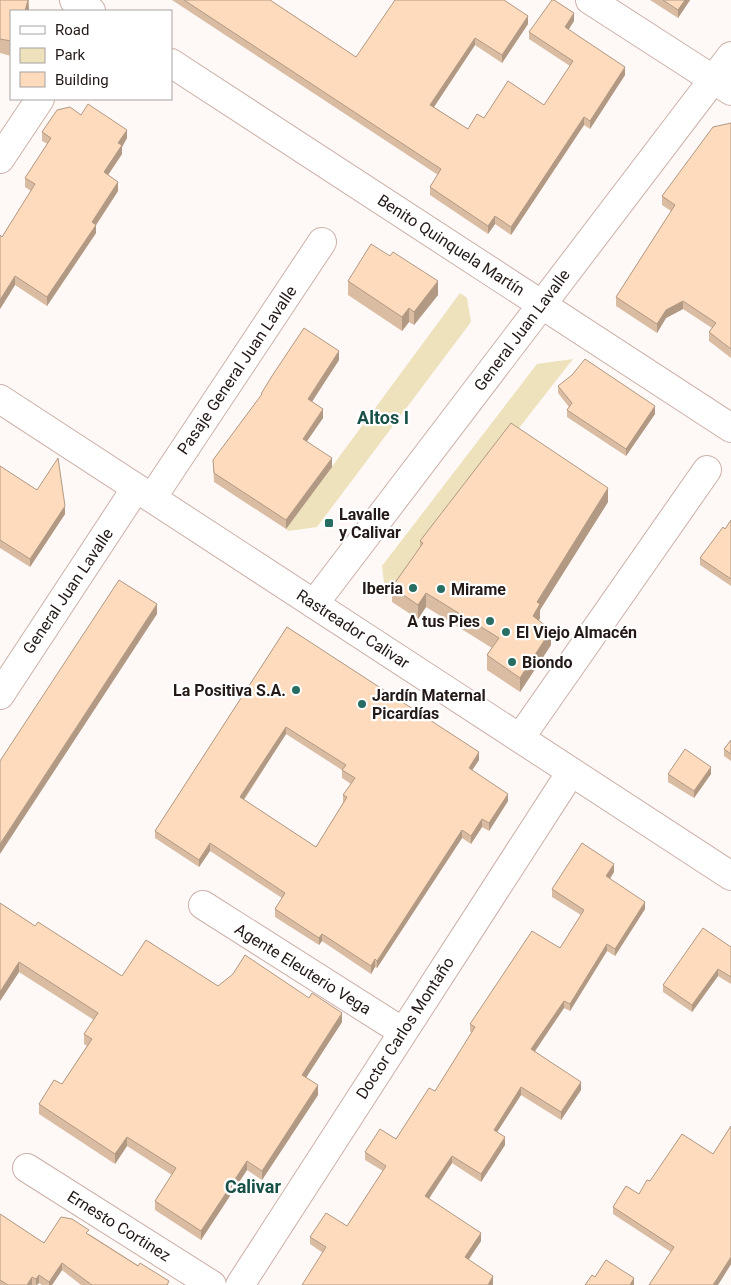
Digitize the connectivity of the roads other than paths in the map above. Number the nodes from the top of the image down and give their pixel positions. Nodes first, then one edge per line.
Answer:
1 (74, 0) edge
2 (590, 0) edge
3 (89, 10) edge
4 (731, 56) edge
5 (172, 64) edge
6 (722, 85) edge
7 (39, 100) edge
8 (0, 159) edge
9 (322, 242) dead end
10 (542, 304) junction
11 (0, 399) edge
12 (731, 428) edge
13 (707, 470) dead end
14 (144, 493) junction
15 (314, 604) junction
16 (0, 694) edge
17 (520, 738) junction
18 (571, 772) junction
19 (731, 876) edge
20 (202, 905) dead end
21 (403, 1032) junction
22 (27, 1168) dead end
23 (212, 1285) edge
24 (240, 1285) edge

1 - 3 street
2 - 6 street
4 - 6 street, General Juan Lavalle
5 - 10 street, Benito Quinquela Martín
6 - 10 street, General Juan Lavalle
7 - 8 street
9 - 14 street, Pasaje General Juan Lavalle
10 - 12 street, Benito Quinquela Martín
10 - 15 street, General Juan Lavalle
11 - 14 street, Rastreador Calivar
13 - 17 street
14 - 15 street, Rastreador Calivar
14 - 16 street, General Juan Lavalle
15 - 17 street, Rastreador Calivar
17 - 18 street, Rastreador Calivar
18 - 19 street, Rastreador Calivar
18 - 21 street, Doctor Carlos Montaño
20 - 21 street, Agente Eleuterio Vega
21 - 24 street, Doctor Carlos Montaño
22 - 23 street, Ernesto Cortinez

